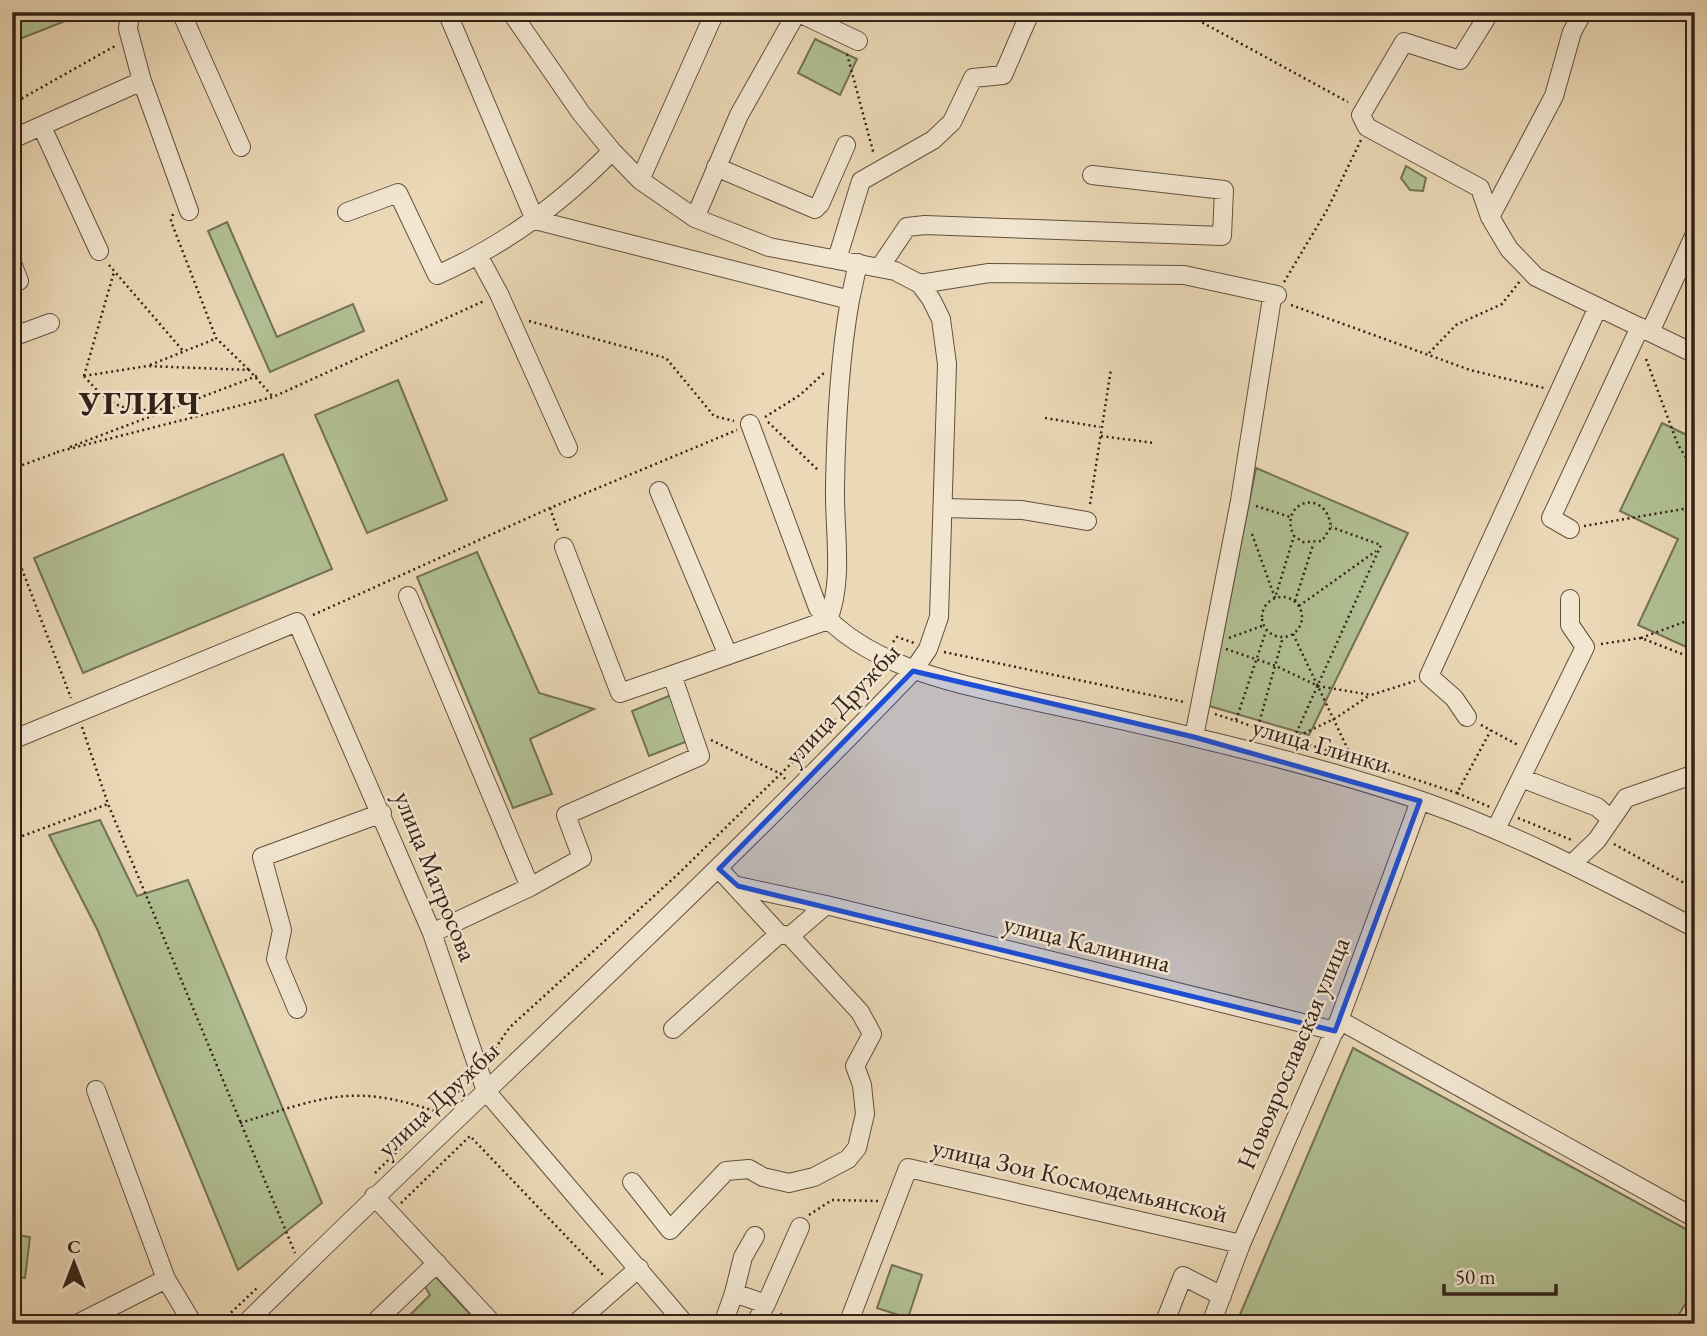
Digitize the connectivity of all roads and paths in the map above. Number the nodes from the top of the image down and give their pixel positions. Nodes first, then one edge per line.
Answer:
1 (130, 12) edge
2 (181, 12) edge
3 (447, 12) edge
4 (511, 12) edge
5 (715, 12) edge
6 (1024, 12) edge
7 (1183, 12) edge
8 (1490, 12) edge
9 (1583, 12) edge
10 (130, 37) junction
11 (858, 41) dead end
12 (142, 81) junction
13 (12, 104) edge
14 (1365, 119) junction
15 (42, 127) junction
16 (12, 139) edge
17 (846, 145) dead end
18 (241, 147) dead end
19 (612, 151) junction
20 (716, 167) junction
21 (1091, 175) dead end
22 (640, 180) junction
23 (181, 189) junction
24 (189, 211) dead end
25 (346, 212) dead end
26 (1490, 217) junction
27 (695, 218) junction
28 (535, 220) junction
29 (1695, 234) edge
30 (99, 251) joint
31 (479, 257) junction
32 (837, 259) junction
33 (12, 263) edge
34 (858, 263) junction
35 (880, 267) junction
36 (1528, 270) junction
37 (114, 272) junction
38 (12, 283) edge
39 (920, 284) junction
40 (499, 294) junction
41 (1274, 296) junction
42 (850, 300) junction
43 (1598, 307) junction
44 (509, 316) junction
45 (50, 323) dead end
46 (1645, 329) junction
47 (12, 337) edge
48 (216, 338) junction
49 (184, 352) junction
50 (1429, 353) junction
51 (1695, 354) edge
52 (840, 359) junction
53 (1646, 359) dead end
54 (147, 366) junction
55 (1111, 369) dead end
56 (249, 370) junction
57 (84, 376) junction
58 (257, 376) junction
59 (1559, 391) junction
60 (273, 397) junction
61 (168, 409) junction
62 (1045, 418) dead end
63 (757, 421) junction
64 (1102, 428) junction
65 (1101, 436) junction
66 (1154, 443) dead end
67 (568, 448) dead end
68 (57, 453) junction
69 (12, 469) edge
70 (1695, 471) edge
71 (835, 487) junction
72 (659, 491) dead end
73 (1240, 501) junction
74 (1695, 507) edge
75 (550, 508) junction
76 (944, 508) junction
77 (1290, 517) junction
78 (1087, 521) joint
79 (1331, 527) junction
80 (1570, 529) joint
81 (1294, 536) junction
82 (12, 543) edge
83 (1314, 543) junction
84 (564, 547) joint
85 (1378, 549) junction
86 (408, 596) dead end
87 (1275, 597) junction
88 (1570, 599) dead end
89 (1295, 601) junction
90 (1299, 606) junction
91 (1695, 618) edge
92 (828, 620) junction
93 (297, 622) junction
94 (1263, 625) junction
95 (1266, 631) junction
96 (1293, 634) junction
97 (1283, 637) junction
98 (1642, 638) junction
99 (1213, 645) junction
100 (1585, 647) junction
101 (728, 655) junction
102 (886, 656) junction
103 (1695, 659) edge
104 (1256, 660) junction
105 (1276, 666) junction
106 (912, 671) junction
107 (672, 675) junction
108 (1429, 676) junction
109 (1318, 686) junction
110 (1371, 695) junction
111 (77, 712) junction
112 (1336, 718) junction
113 (1467, 718) joint
114 (1235, 721) dead end
115 (1258, 727) dead end
116 (692, 730) junction
117 (1194, 737) junction
118 (12, 740) edge
119 (1533, 754) junction
120 (1352, 756) dead end
121 (781, 774) junction
122 (1695, 774) edge
123 (1521, 778) junction
124 (796, 793) junction
125 (1420, 800) junction
126 (108, 804) junction
127 (382, 813) junction
128 (1611, 819) junction
129 (1496, 829) junction
130 (12, 840) edge
131 (1572, 864) junction
132 (719, 869) junction
133 (738, 886) junction
134 (530, 887) junction
135 (826, 905) junction
136 (1695, 928) edge
137 (432, 933) junction
138 (785, 935) junction
139 (297, 1009) dead end
140 (1337, 1026) junction
141 (673, 1029) dead end
142 (480, 1070) junction
143 (96, 1090) dead end
144 (486, 1091) junction
145 (437, 1112) junction
146 (240, 1123) junction
147 (370, 1177) dead end
148 (632, 1182) dead end
149 (374, 1196) junction
150 (895, 1201) junction
151 (391, 1212) junction
152 (1695, 1218) edge
153 (800, 1227) joint
154 (755, 1236) dead end
155 (304, 1242) dead end
156 (1241, 1244) junction
157 (294, 1252) junction
158 (437, 1263) junction
159 (639, 1268) junction
160 (301, 1269) junction
161 (166, 1279) junction
162 (615, 1287) junction
163 (257, 1288) dead end
164 (734, 1293) junction
165 (1222, 1296) junction
166 (1695, 1310) edge
167 (761, 1312) edge
168 (77, 1324) edge
169 (194, 1324) edge
170 (219, 1324) edge
171 (245, 1324) edge
172 (373, 1324) edge
173 (493, 1324) edge
174 (575, 1324) edge
175 (685, 1324) edge
176 (723, 1324) edge
177 (810, 1324) edge
178 (848, 1324) edge
179 (1164, 1324) edge
180 (1211, 1324) edge
181 (1685, 1324) edge

1 - 10 street
2 - 18 street
3 - 28 street
4 - 19 street
5 - 22 street
6 - 32 street
7 - 14 path
8 - 14 street
9 - 26 street
10 - 12 street
10 - 13 path
11 - 20 street
12 - 15 street
12 - 23 street
14 - 26 street
14 - 41 path
15 - 16 street
15 - 30 street
17 - 20 street
19 - 22 street
19 - 28 street
20 - 27 street
21 - 35 street
22 - 27 street
23 - 24 street
23 - 48 path
25 - 31 street
26 - 36 street
27 - 32 street
28 - 31 street
28 - 42 street
29 - 46 street
30 - 37 path
31 - 40 street
32 - 34 street
33 - 38 street
34 - 35 street
34 - 42 street
35 - 39 street
36 - 43 street
36 - 50 path
37 - 49 path
37 - 57 path
39 - 41 street
39 - 76 street, улица Дружбы
40 - 44 street
40 - 60 path
41 - 50 path
41 - 73 street
42 - 52 street
43 - 46 street
43 - 59 street
44 - 63 path
44 - 67 street
45 - 47 street
46 - 51 street
46 - 80 street
48 - 49 path
48 - 56 path
49 - 54 path
50 - 59 path
52 - 63 path
52 - 71 street
53 - 70 path
54 - 56 path
54 - 57 path
55 - 64 path
56 - 58 path
57 - 61 path
58 - 60 path
58 - 61 path
59 - 108 street
60 - 68 path
61 - 68 path
62 - 64 path
63 - 71 path
63 - 75 path
63 - 92 street
64 - 65 path
65 - 66 path
65 - 78 path
68 - 69 path
71 - 92 street
72 - 101 street
73 - 77 path
73 - 87 path
73 - 99 street
74 - 80 path
75 - 84 path
75 - 93 path
76 - 78 street
76 - 106 street, улица Дружбы
77 - 79 path
77 - 81 path
79 - 83 path
79 - 85 path
81 - 83 path
81 - 87 path
82 - 111 path
83 - 89 path
84 - 107 street
85 - 90 path
85 - 109 path
86 - 134 street
87 - 89 path
87 - 94 path
88 - 100 street
89 - 90 path
90 - 96 path
91 - 98 path
92 - 101 street
92 - 102 street, улица Глинки
93 - 111 street
93 - 127 street, улица Матросова
94 - 95 path
94 - 99 path
95 - 97 path
95 - 104 path
96 - 97 path
96 - 109 path
97 - 105 path
98 - 100 path
98 - 103 path
99 - 104 path
99 - 117 street
100 - 119 street
101 - 107 street
102 - 106 street, улица Глинки
102 - 121 path
104 - 105 path
104 - 114 path
105 - 109 path
105 - 115 path
106 - 117 street, улица Глинки
106 - 124 street, улица Дружбы
107 - 116 street
108 - 110 path
108 - 113 street
109 - 110 path
109 - 112 path
109 - 112 path
110 - 112 path
111 - 118 street
111 - 126 path
112 - 120 path
113 - 119 path
116 - 121 path
116 - 134 street
117 - 125 street, улица Глинки
119 - 123 street
121 - 124 path
121 - 142 path
122 - 128 street
123 - 128 street
123 - 129 street
124 - 132 street, улица Дружбы
125 - 129 street, улица Глинки
125 - 140 street, Новоярославская улица
126 - 130 path
126 - 146 path
127 - 137 street, улица Матросова
127 - 139 street
128 - 131 street
129 - 131 street, улица Глинки
131 - 136 street, улица Глинки
132 - 133 street
132 - 144 street, улица Дружбы
133 - 135 street, улица Калинина
133 - 138 street
134 - 137 street
135 - 138 street
135 - 140 street, улица Калинина
137 - 142 street, улица Матросова
138 - 141 street
138 - 148 street
140 - 152 street, улица Калинина
140 - 156 street, Новоярославская улица
142 - 144 street, улица Матросова
142 - 145 path
143 - 161 street
144 - 149 street, улица Дружбы
144 - 159 street, улица Матросова
145 - 146 path
145 - 147 path
146 - 157 path
149 - 151 street
149 - 160 street, улица Дружбы
150 - 153 path
150 - 156 street, улица Зои Космодемьянской
150 - 178 street
151 - 158 street
151 - 162 path
153 - 167 street
154 - 164 street
155 - 157 path
156 - 165 street, Новоярославская улица
157 - 160 path
158 - 172 street
158 - 173 street
159 - 162 street
159 - 175 street, улица Матросова
160 - 171 street, улица Дружбы
161 - 168 street
161 - 169 street
162 - 174 street
163 - 170 path
164 - 167 street
164 - 176 street
165 - 179 street
165 - 180 street, Новоярославская улица
166 - 181 path
167 - 177 path

